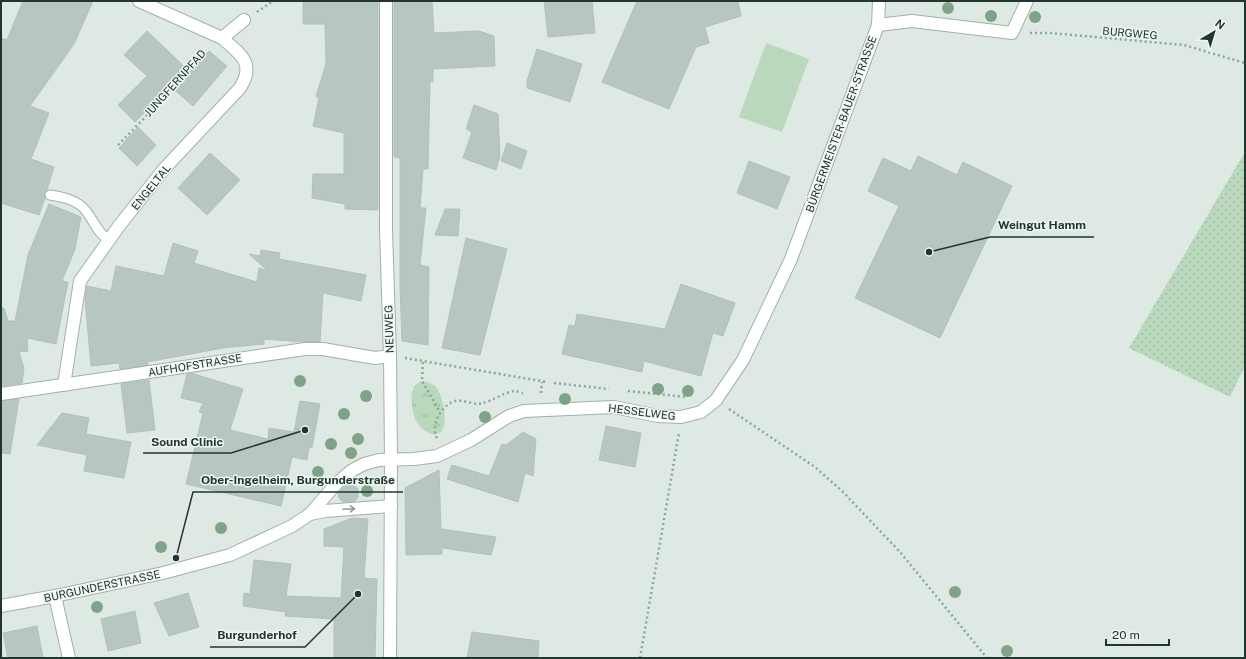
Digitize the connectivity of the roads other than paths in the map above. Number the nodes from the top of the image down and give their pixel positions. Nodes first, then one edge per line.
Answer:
1 (139, 1) edge
2 (386, 1) edge
3 (878, 1) edge
4 (1027, 1) edge
5 (244, 20) dead end
6 (878, 25) junction
7 (222, 38) junction
8 (50, 195) dead end
9 (109, 240) junction
10 (791, 259) joint
11 (390, 356) junction
12 (64, 385) junction
13 (1, 394) edge
14 (391, 460) junction
15 (391, 506) junction
16 (310, 514) junction
17 (56, 596) junction
18 (1, 606) edge
19 (69, 658) edge
20 (390, 658) edge

1 - 7 street
2 - 11 street, NEUWEG
3 - 6 street
4 - 6 street, BÜRGERMEISTER-BAUER-STRASSE
5 - 7 street
6 - 10 street, BÜRGERMEISTER-BAUER-STRASSE
7 - 9 street, ENGELTAL
8 - 9 lane
9 - 12 street, ENGELTAL
10 - 14 street, HESSELWEG
11 - 12 street, AUFHOFSTRASSE
11 - 14 street, NEUWEG
12 - 13 street, AUFHOFSTRASSE
14 - 15 street, NEUWEG
14 - 16 street, BURGUNDERSTRASSE
16 -> 15 street, BURGUNDERSTRASSE
15 - 20 street, NEUWEG
16 - 17 street, BURGUNDERSTRASSE
17 - 18 street, BURGUNDERSTRASSE
17 - 19 street

